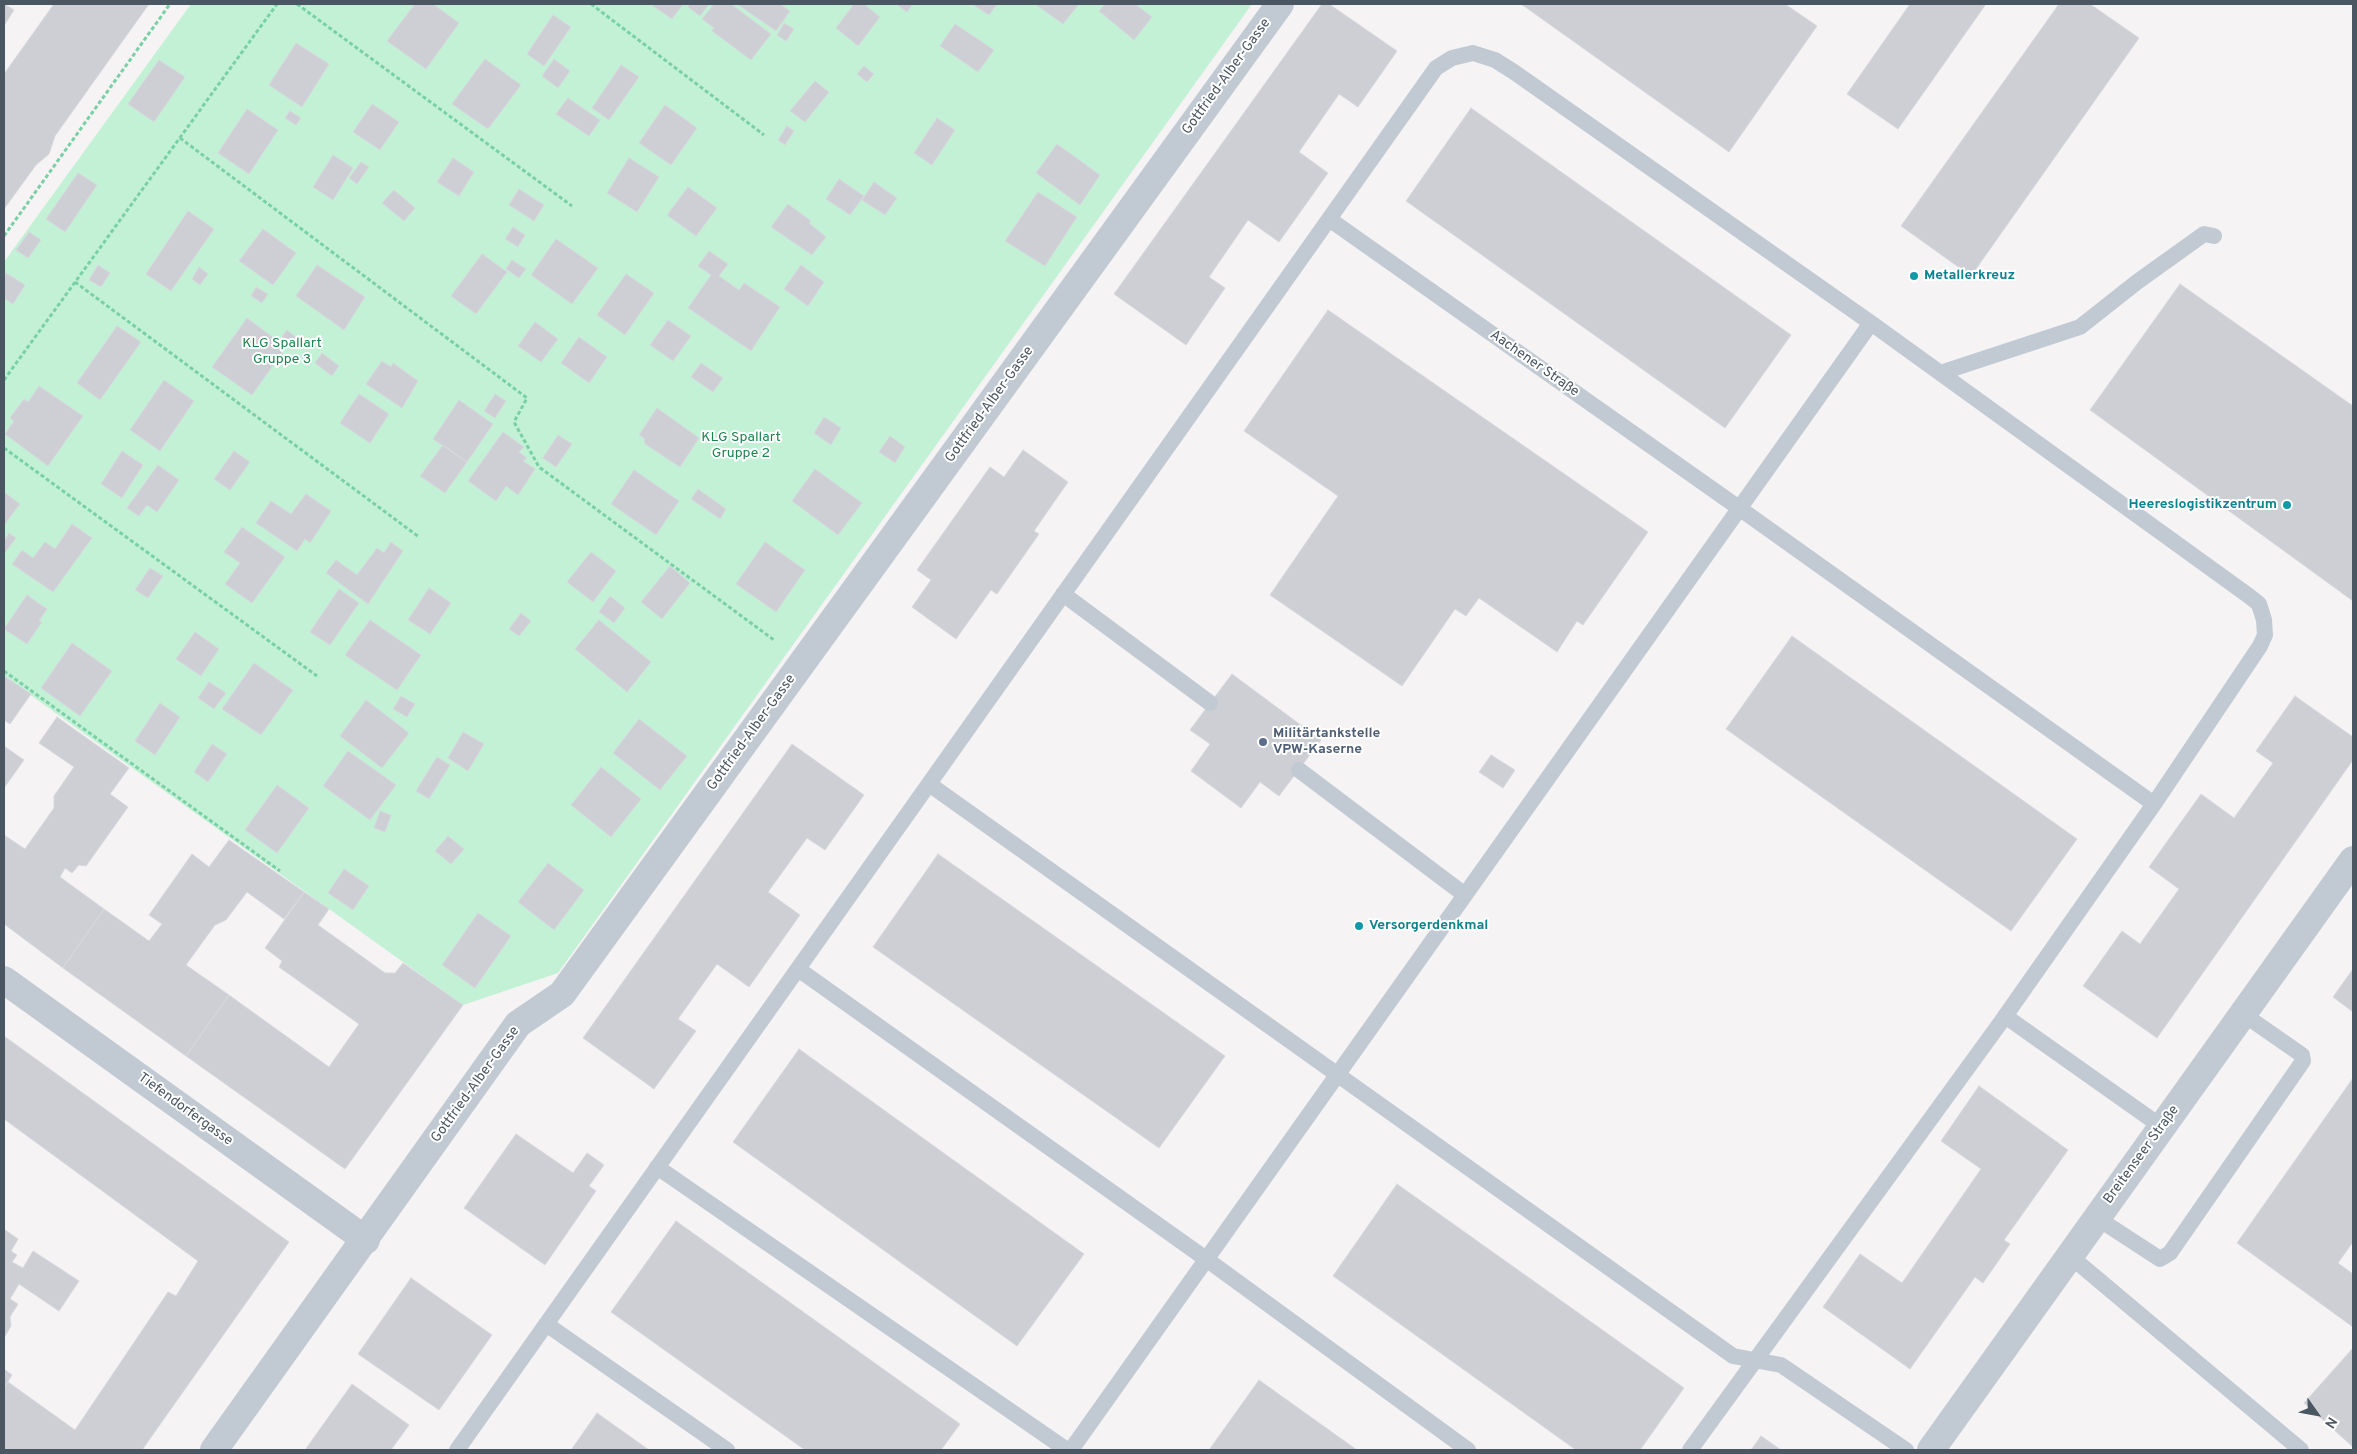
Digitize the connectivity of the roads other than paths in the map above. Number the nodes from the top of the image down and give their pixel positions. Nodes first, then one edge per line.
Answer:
1 (1280, 4) edge
2 (1329, 219) junction
3 (2214, 236) dead end
4 (1871, 323) junction
5 (1940, 373) junction
6 (1739, 508) junction
7 (1063, 594) junction
8 (1210, 703) dead end
9 (1299, 770) dead end
10 (929, 784) junction
11 (2154, 804) junction
12 (2353, 860) edge
13 (1465, 895) junction
14 (798, 969) junction
15 (4, 980) edge
16 (2243, 1014) junction
17 (2005, 1016) junction
18 (1337, 1076) junction
19 (2162, 1127) junction
20 (657, 1167) junction
21 (2097, 1218) junction
22 (366, 1240) junction
23 (2070, 1256) junction
24 (1206, 1259) junction
25 (546, 1324) junction
26 (1755, 1360) junction
27 (214, 1450) edge
28 (457, 1450) edge
29 (727, 1450) edge
30 (1069, 1450) edge
31 (1468, 1450) edge
32 (1690, 1450) edge
33 (1906, 1450) edge
34 (1931, 1450) edge
35 (2301, 1450) edge

1 - 22 street, Gottfried-Alber-Gasse
2 - 4 lane
2 - 6 lane, Aachener Straße
2 - 7 lane
3 - 5 lane
4 - 5 lane
4 - 6 lane
5 - 11 lane
6 - 11 lane, Aachener Straße
6 - 13 lane
7 - 8 lane
7 - 10 lane
9 - 13 lane
10 - 14 lane
10 - 18 lane
11 - 17 lane
12 - 16 street, Breitenseer Straße
13 - 18 lane
14 - 20 lane
14 - 24 lane
15 - 22 street, Tiefendorfergasse
16 - 19 street, Breitenseer Straße
16 - 21 lane
17 - 19 lane
17 - 26 lane
18 - 24 lane
18 - 26 lane
19 - 21 street, Breitenseer Straße
20 - 25 lane
20 - 30 lane
21 - 23 street, Breitenseer Straße
22 - 27 street, Gottfried-Alber-Gasse
23 - 34 street, Breitenseer Straße
23 - 35 lane
24 - 30 lane
24 - 31 lane
25 - 28 lane
25 - 29 lane
26 - 32 lane
26 - 33 lane

